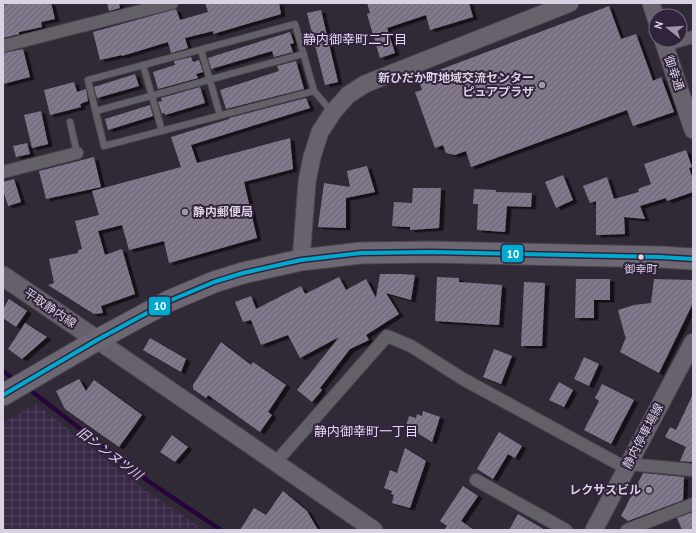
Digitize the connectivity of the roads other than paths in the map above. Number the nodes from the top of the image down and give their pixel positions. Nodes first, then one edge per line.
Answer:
1 (172, 3) edge
2 (570, 3) edge
3 (3, 46) edge
4 (666, 48) edge
5 (200, 50) junction
6 (304, 54) junction
7 (143, 65) junction
8 (209, 80) junction
9 (314, 91) junction
10 (152, 96) junction
11 (96, 111) junction
12 (332, 112) junction
13 (220, 115) junction
14 (70, 122) dead end
15 (693, 130) edge
16 (162, 131) junction
17 (77, 153) joint
18 (3, 172) edge
19 (693, 259) edge
20 (301, 260) junction
21 (3, 276) edge
22 (97, 340) junction
23 (693, 342) edge
24 (9, 392) edge
25 (276, 462) junction
26 (627, 466) junction
27 (693, 470) edge
28 (476, 480) dead end
29 (693, 504) edge
30 (374, 530) edge
31 (566, 530) edge
32 (594, 530) edge
33 (627, 530) edge

1 - 3 street
2 - 12 street
4 - 15 street, 御幸通
5 - 6 lane
5 - 7 lane
5 - 8 lane
6 - 8 lane
6 - 9 lane
7 - 10 lane
7 - 11 lane
8 - 10 lane
8 - 13 lane
9 - 12 lane
9 - 13 lane
10 - 11 lane
10 - 16 lane
11 - 16 lane
12 - 20 street
13 - 16 lane
14 - 17 lane
17 - 18 street
19 - 20 highway
20 - 22 highway
21 - 22 main road, 平取静内線
22 - 24 highway
22 - 25 street
23 - 26 street, 静内停車場線
25 - 26 street
25 - 30 street
26 - 27 street
26 - 32 street, 静内停車場線
28 - 31 street
29 - 33 street

